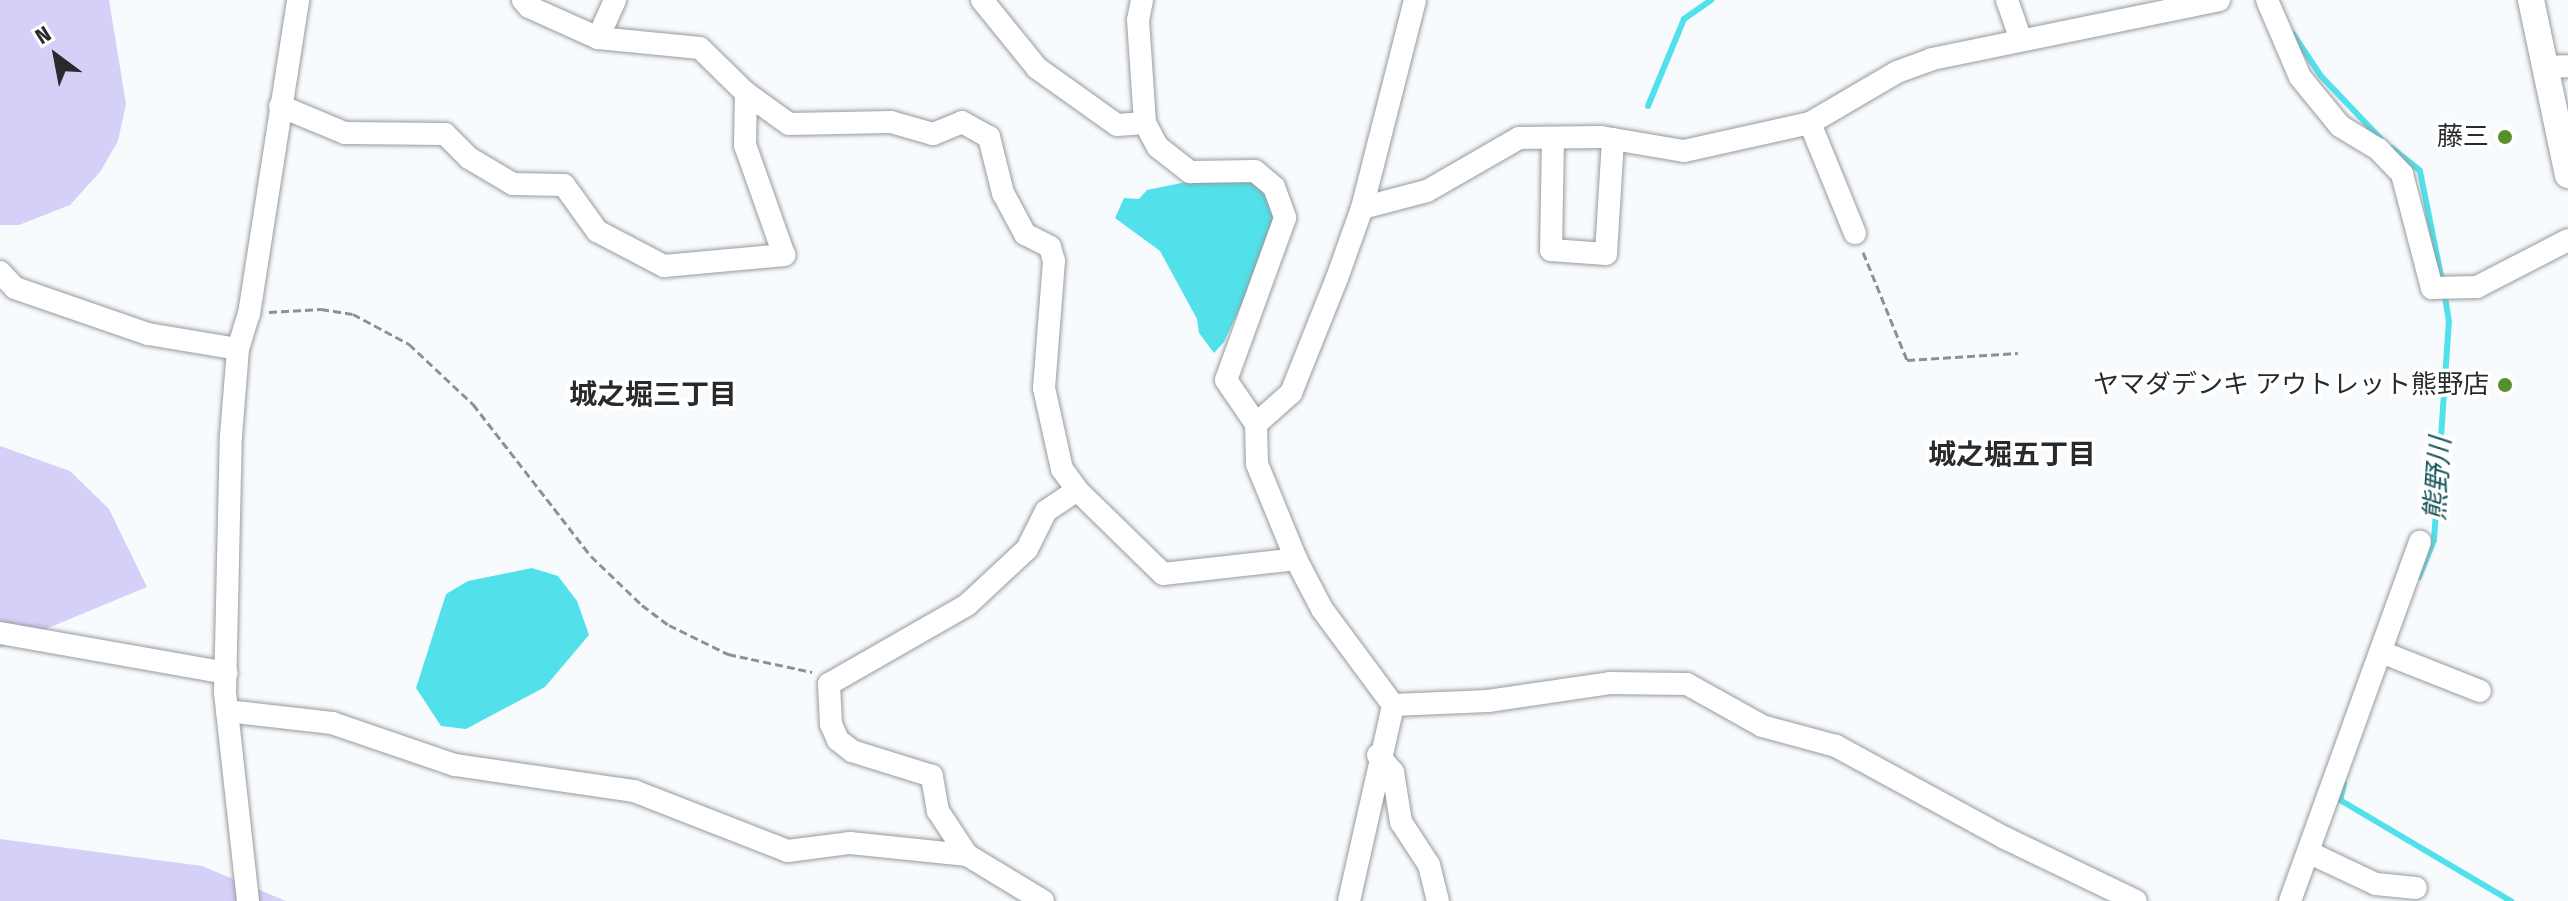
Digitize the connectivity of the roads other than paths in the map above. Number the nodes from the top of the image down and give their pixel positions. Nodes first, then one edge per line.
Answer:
1 (298, 0) edge
2 (523, 0) edge
3 (615, 0) edge
4 (982, 0) edge
5 (1142, 0) edge
6 (1415, 0) edge
7 (2007, 0) edge
8 (2219, 0) edge
9 (2267, 0) edge
10 (2531, 0) edge
11 (598, 38) junction
12 (2021, 40) junction
13 (2556, 66) edge
14 (746, 93) junction
15 (280, 106) junction
16 (1145, 123) junction
17 (1810, 123) junction
18 (1553, 138) junction
19 (1613, 139) junction
20 (2568, 175) edge
21 (1362, 208) junction
22 (1855, 233) road end
23 (2568, 240) edge
24 (0, 272) edge
25 (238, 349) junction
26 (1256, 424) junction
27 (1077, 490) junction
28 (2420, 542) dead end
29 (1296, 559) junction
30 (0, 633) edge
31 (2384, 653) junction
32 (226, 673) junction
33 (2480, 691) dead end
34 (1393, 705) junction
35 (227, 711) junction
36 (1378, 755) junction
37 (2310, 853) junction
38 (967, 855) junction
39 (2416, 888) dead end
40 (248, 901) edge
41 (1043, 901) edge
42 (1349, 901) edge
43 (1438, 901) edge
44 (2136, 901) edge
45 (2290, 901) edge

1 - 15 street
2 - 11 street
3 - 11 street
4 - 16 street
5 - 16 street
6 - 21 street
7 - 12 street
8 - 12 street
9 - 23 street
10 - 13 main road
11 - 14 street
12 - 17 street
13 - 20 main road
14 - 15 street
14 - 27 street
15 - 25 street
16 - 26 street
17 - 19 street
17 - 22 street
18 - 19 street
18 - 19 street
18 - 21 street
21 - 26 street
24 - 25 street
25 - 32 street
26 - 29 street
27 - 29 street
27 - 38 street
28 - 31 street
29 - 34 street
30 - 32 street
31 - 33 street
31 - 37 street
32 - 35 street
34 - 36 street
34 - 44 street
35 - 38 street
35 - 40 street
36 - 42 street
36 - 43 street
37 - 39 street
37 - 45 street
38 - 41 street

